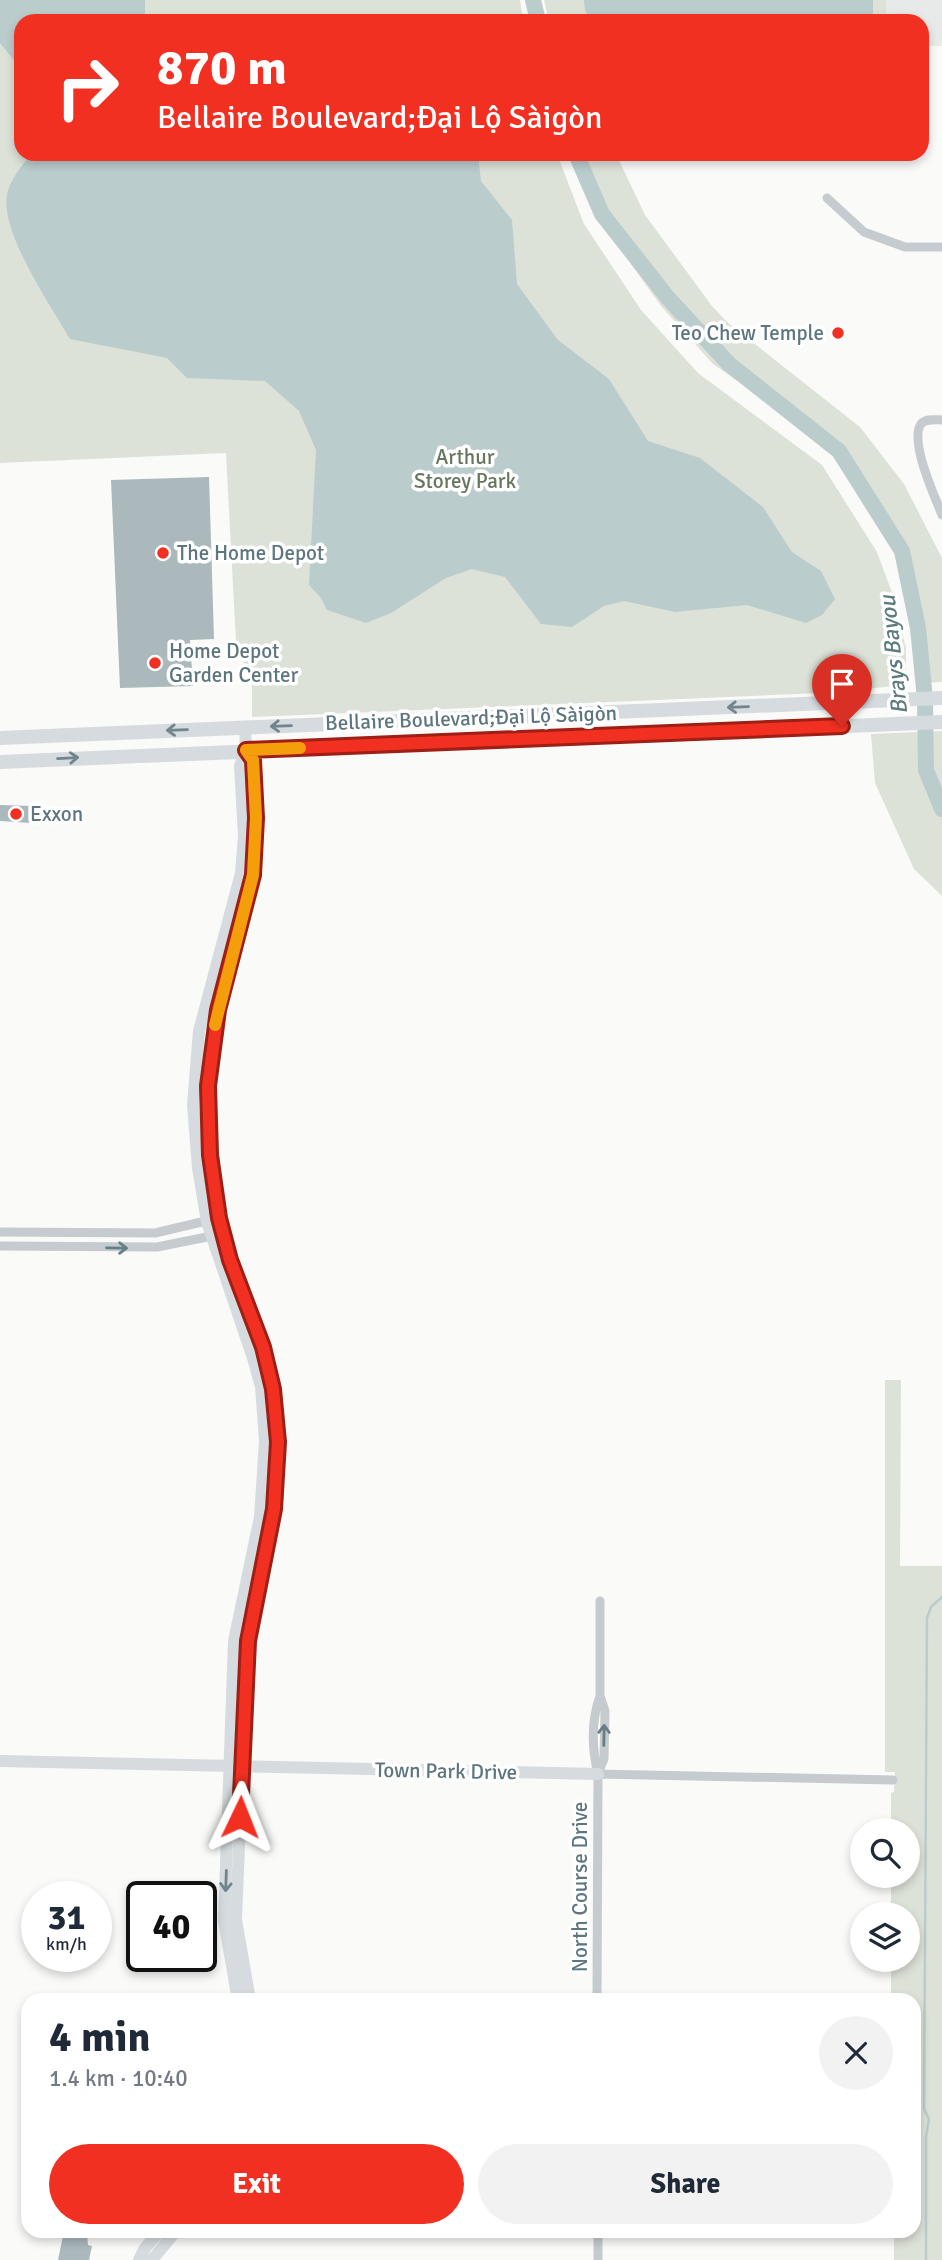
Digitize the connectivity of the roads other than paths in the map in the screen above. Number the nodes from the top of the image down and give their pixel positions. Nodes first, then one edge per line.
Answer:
1 (827, 198) dead end
2 (942, 247) edge
3 (942, 420) edge
4 (942, 515) edge
5 (942, 698) edge
6 (609, 712) junction
7 (942, 722) edge
8 (245, 727) junction
9 (609, 736) junction
10 (0, 738) edge
11 (246, 750) junction
12 (0, 762) edge
13 (242, 898) junction
14 (199, 1031) junction
15 (213, 1034) junction
16 (213, 1220) junction
17 (0, 1232) edge
18 (80, 1233) junction
19 (216, 1235) junction
20 (0, 1246) edge
21 (80, 1247) junction
22 (600, 1601) dead end
23 (0, 1760) edge
24 (236, 1766) junction
25 (598, 1774) junction
26 (893, 1780) dead end
27 (237, 1993) edge
28 (249, 1993) edge
29 (597, 1993) edge
30 (154, 2238) edge
31 (170, 2238) edge
32 (598, 2238) edge
33 (139, 2260) edge
34 (152, 2260) edge
35 (598, 2260) edge

1 - 2 street
3 - 4 street
5 -> 6 main road, Bellaire Boulevard;Đại Lộ Sàigòn
6 -> 8 main road, Bellaire Boulevard;Đại Lộ Sàigòn
6 - 9 main road
7 - 9 main road, Bellaire Boulevard;Đại Lộ Sàigòn
8 -> 10 main road, Bellaire Boulevard;Đại Lộ Sàigòn
8 - 11 street
9 - 11 main road, Bellaire Boulevard;Đại Lộ Sàigòn
12 -> 11 main road, Bellaire Boulevard;Đại Lộ Sàigòn
11 - 13 street
13 - 14 street
13 - 15 street
14 - 15 street
14 - 16 street
15 - 16 street
16 - 18 street
16 - 19 street
17 - 18 street
18 - 21 street
21 -> 19 street
19 - 24 street
20 - 21 street
22 - 25 street, North Course Drive
23 - 24 street, Town Park Drive
24 - 25 street, Town Park Drive
24 -> 27 street
24 - 28 street
25 - 26 street, Town Park Drive
25 - 29 street, North Course Drive
30 - 33 street
31 - 34 street
32 - 35 street

